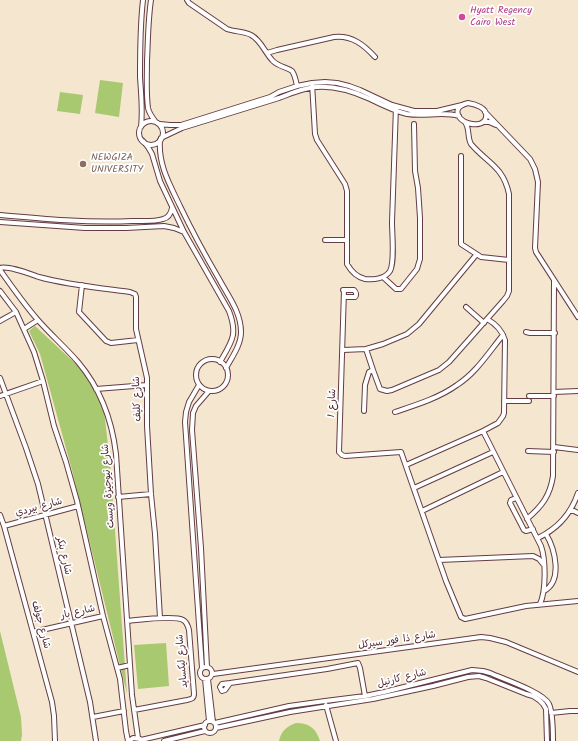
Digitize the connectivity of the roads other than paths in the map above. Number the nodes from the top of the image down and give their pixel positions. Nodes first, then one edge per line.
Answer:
1 (143, 0) edge
2 (151, 0) edge
3 (187, 0) edge
4 (267, 53) junction
5 (375, 57) dead end
6 (312, 85) junction
7 (297, 86) junction
8 (281, 91) junction
9 (283, 97) junction
10 (462, 105) junction
11 (396, 109) junction
12 (485, 112) junction
13 (223, 113) junction
14 (459, 116) junction
15 (155, 122) junction
16 (465, 122) junction
17 (483, 122) junction
18 (160, 124) junction
19 (414, 124) dead end
20 (477, 124) junction
21 (141, 127) junction
22 (181, 127) junction
23 (500, 127) junction
24 (469, 133) junction
25 (161, 139) junction
26 (143, 141) junction
27 (461, 156) dead end
28 (172, 208) junction
29 (0, 215) edge
30 (163, 219) junction
31 (0, 222) edge
32 (164, 226) junction
33 (184, 232) junction
34 (325, 240) dead end
35 (347, 240) junction
36 (476, 255) junction
37 (509, 260) junction
38 (210, 264) junction
39 (204, 268) junction
40 (0, 271) edge
41 (383, 277) junction
42 (554, 280) junction
43 (82, 285) junction
44 (0, 291) edge
45 (564, 294) junction
46 (344, 297) junction
47 (554, 298) junction
48 (466, 307) dead end
49 (16, 312) junction
50 (578, 317) edge
51 (487, 319) junction
52 (38, 320) junction
53 (0, 321) edge
54 (484, 323) junction
55 (24, 329) junction
56 (526, 332) dead end
57 (554, 333) junction
58 (504, 335) junction
59 (138, 340) junction
60 (366, 349) junction
61 (343, 350) junction
62 (220, 362) junction
63 (226, 368) junction
64 (373, 370) junction
65 (0, 378) edge
66 (43, 381) junction
67 (147, 385) junction
68 (199, 385) junction
69 (96, 389) junction
70 (209, 391) junction
71 (578, 391) edge
72 (6, 394) junction
73 (554, 394) junction
74 (0, 396) edge
75 (529, 396) dead end
76 (504, 401) junction
77 (528, 401) dead end
78 (364, 411) dead end
79 (395, 412) dead end
80 (483, 431) junction
81 (554, 450) junction
82 (578, 450) edge
83 (528, 451) dead end
84 (493, 452) junction
85 (406, 465) junction
86 (503, 472) junction
87 (414, 488) junction
88 (578, 493) edge
89 (151, 494) junction
90 (118, 496) junction
91 (516, 498) junction
92 (78, 506) junction
93 (422, 511) junction
94 (570, 511) junction
95 (578, 513) edge
96 (45, 514) junction
97 (0, 515) edge
98 (527, 519) junction
99 (4, 526) junction
100 (533, 529) junction
101 (546, 534) junction
102 (538, 538) junction
103 (541, 546) junction
104 (532, 556) junction
105 (439, 560) junction
106 (544, 566) junction
107 (544, 593) junction
108 (578, 601) edge
109 (548, 603) junction
110 (540, 604) junction
111 (103, 616) junction
112 (160, 618) junction
113 (127, 621) junction
114 (71, 623) junction
115 (33, 632) junction
116 (130, 666) junction
117 (208, 667) junction
118 (117, 668) junction
119 (202, 668) junction
120 (578, 672) edge
121 (213, 674) junction
122 (206, 679) junction
123 (230, 684) dead end
124 (398, 688) junction
125 (399, 694) junction
126 (535, 695) junction
127 (365, 696) junction
128 (325, 701) junction
129 (289, 706) junction
130 (326, 706) junction
131 (134, 710) junction
132 (124, 711) junction
133 (578, 711) edge
134 (290, 712) junction
135 (551, 713) junction
136 (93, 717) junction
137 (212, 722) junction
138 (205, 724) junction
139 (216, 728) junction
140 (205, 731) junction
141 (154, 739) edge
142 (140, 740) edge
143 (547, 740) edge
144 (553, 740) edge
145 (55, 741) edge
146 (96, 741) edge
147 (128, 741) edge
148 (164, 741) edge
149 (336, 741) edge

1 - 21 street
2 - 15 street
3 - 4 street
4 - 5 street
4 - 7 street
6 - 7 street
6 - 9 street
6 - 11 street
6 - 35 street
7 - 8 street
8 - 9 street
8 - 13 street
9 - 13 street
10 - 11 street
10 - 12 street
10 - 14 street
11 - 14 street
11 - 41 street
12 - 17 street
12 - 23 street
13 - 22 street
14 - 16 street
15 - 18 street
15 - 21 street
16 - 20 street
16 - 24 street
17 - 20 street
17 - 23 street
18 - 22 street
18 - 25 street
19 - 41 street
20 - 24 street
21 - 26 street
22 - 25 street
23 - 42 street
24 - 37 street
25 - 26 street
25 - 38 street
26 - 28 street
27 - 36 street
28 - 30 street
28 - 33 street
29 - 30 street
30 - 32 street
31 - 32 street
32 - 33 street
33 - 39 street
34 - 35 street
35 - 41 street
36 - 37 street
36 - 60 street
37 - 51 street
38 - 39 street
38 - 63 street
39 - 62 street
40 - 43 street, شارع كليف
40 - 52 street, شارع نيوجيزة ويست
42 - 45 street
42 - 47 street
43 - 59 street
43 - 59 street, شارع كليف
44 - 49 street
45 - 47 street
45 - 50 street
46 - 46 street, شارع 1
46 - 61 street, شارع 1
47 - 57 street
48 - 54 street
49 - 53 street
49 - 55 street
51 - 54 street
51 - 58 street
52 - 55 street
52 - 69 street, شارع نيوجيزة ويست
54 - 64 street
55 - 66 street
56 - 57 street
57 - 73 street
58 - 76 street
58 - 79 street
59 - 67 street, شارع كليف
60 - 61 street
60 - 64 street
61 - 85 street, شارع 1
62 - 63 street
62 - 68 street
63 - 70 street
64 - 78 street
65 - 72 street, شارع بنكر
66 - 72 street
66 - 92 street
67 - 69 street
67 - 89 street, شارع كليف
68 - 70 street
68 - 119 street
69 - 90 street, شارع نيوجيزة ويست
70 - 117 street
71 - 73 street
72 - 74 street
72 - 96 street, شارع بنكر
73 - 75 street
73 - 81 street
76 - 77 street
76 - 80 street
80 - 84 street
80 - 85 street
81 - 82 street
81 - 83 street
81 - 98 street
84 - 86 street
84 - 87 street
85 - 87 street
86 - 91 street
86 - 93 street
87 - 93 street
88 - 94 street
89 - 90 street
89 - 112 street, شارع كليف
90 - 113 street, شارع نيوجيزة ويست
91 - 98 street
91 - 100 street
92 - 96 street, شارع بيردي
92 - 111 street
93 - 105 street
94 - 95 street
94 - 101 street
96 - 99 street, شارع بيردي
96 - 114 street, شارع بنكر
97 - 99 street, شارع جولف
98 - 100 street
99 - 115 street, شارع جولف
100 - 102 street
101 - 102 street
101 - 107 street
102 - 103 street
103 - 104 street
103 - 106 street
104 - 105 street
104 - 106 street
105 - 110 street
106 - 107 street
107 - 109 street
107 - 110 street
108 - 109 street
109 - 110 street
111 - 114 street, شارع بار
111 - 118 street
112 - 113 street, شارع ليكسايد
112 - 131 street, شارع ليكسايد
113 - 116 street, شارع نيوجيزة ويست
114 - 115 street, شارع بار
114 - 136 street, شارع بنكر
115 - 145 street, شارع جولف
116 - 118 street
116 - 131 street, شارع نيوجيزة ويست
117 - 119 street
117 - 121 street
118 - 132 street
119 - 122 street
120 - 121 street, شارع ذا فور سيركل
121 - 122 street
122 - 137 street
123 - 127 street
124 - 125 street
124 - 126 street, شارع كارنيل
124 - 127 street, شارع كارنيل
125 - 126 street, شارع كارنيل
125 - 130 street, شارع كارنيل
126 - 135 street, شارع كارنيل
126 - 143 street, شارع كارنيل
127 - 128 street, شارع كارنيل
128 - 129 street, شارع كارنيل
128 - 130 street
129 - 134 street
129 - 137 street, شارع كارنيل
130 - 134 street, شارع كارنيل
130 - 149 street
131 - 142 street, شارع نيوجيزة ويست
132 - 136 street
132 - 147 street
133 - 135 street
134 - 139 street, شارع كارنيل
135 - 144 street, شارع كارنيل
136 - 146 street, شارع بنكر
137 - 138 street
137 - 139 street
138 - 140 street
138 - 141 street
139 - 140 street
140 - 148 street
141 - 142 street
142 - 147 street
143 - 144 street

